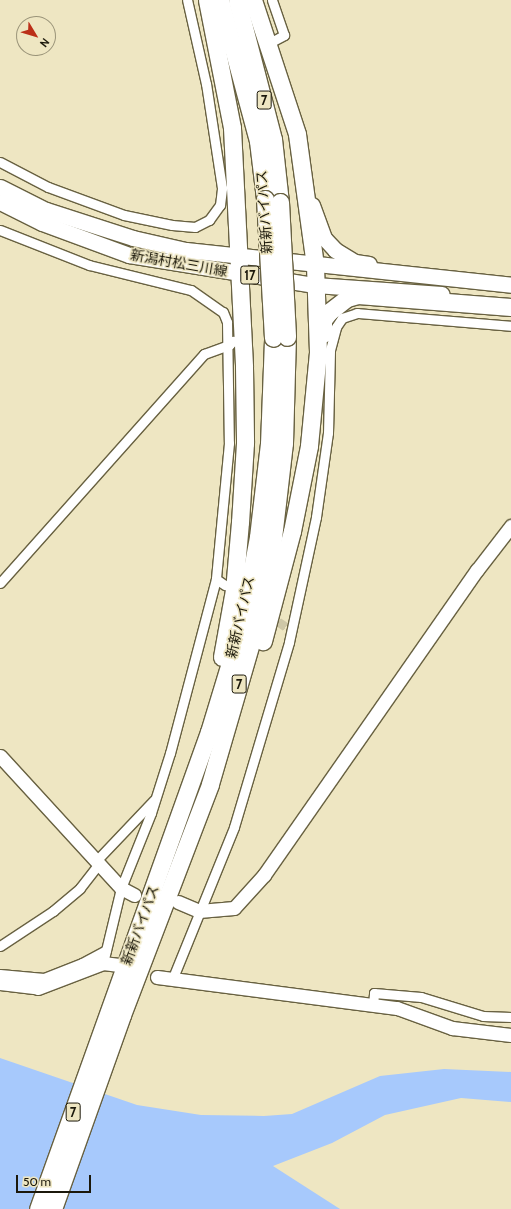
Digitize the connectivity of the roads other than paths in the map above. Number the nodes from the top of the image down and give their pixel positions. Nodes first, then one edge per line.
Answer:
1 (187, 0) edge
2 (207, 0) edge
3 (220, 0) edge
4 (237, 0) edge
5 (253, 0) edge
6 (272, 0) edge
7 (271, 42) dead end
8 (216, 77) dead end
9 (206, 84) junction
10 (300, 155) junction
11 (0, 162) edge
12 (0, 187) edge
13 (272, 200) junction
14 (0, 202) edge
15 (228, 208) junction
16 (0, 230) edge
17 (239, 256) junction
18 (315, 266) junction
19 (240, 273) junction
20 (444, 279) junction
21 (315, 285) junction
22 (511, 285) edge
23 (511, 301) edge
24 (511, 307) edge
25 (511, 326) edge
26 (242, 330) junction
27 (280, 337) junction
28 (229, 345) junction
29 (326, 351) junction
30 (316, 379) junction
31 (511, 526) edge
32 (216, 579) junction
33 (0, 583) edge
34 (225, 585) dead end
35 (289, 629) dead end
36 (289, 642) junction
37 (209, 732) junction
38 (0, 756) edge
39 (210, 784) junction
40 (156, 797) junction
41 (98, 862) junction
42 (121, 888) junction
43 (134, 895) dead end
44 (178, 902) dead end
45 (198, 911) junction
46 (0, 946) edge
47 (106, 950) junction
48 (103, 963) junction
49 (119, 964) dead end
50 (0, 974) edge
51 (157, 976) dead end
52 (172, 980) junction
53 (0, 983) edge
54 (372, 1005) junction
55 (115, 1014) junction
56 (511, 1017) edge
57 (511, 1035) edge
58 (38, 1209) edge
59 (53, 1209) edge

1 - 9 street
2 - 15 highway
3 - 13 highway, 新新バイパス / 7
4 - 13 highway, 新新バイパス / 7
5 - 10 highway
6 - 7 street
8 - 9 street
9 - 15 street
10 - 18 highway
10 - 20 main road
11 - 15 street
12 - 17 main road, 新潟村松三川線 / 17
13 - 27 highway, 新新バイパス / 7, bridge
14 - 19 main road, 新潟村松三川線 / 17
15 - 17 highway
16 - 28 street
17 - 18 main road, 新潟村松三川線 / 17
17 - 19 highway
18 - 20 main road, 新潟村松三川線 / 17
18 - 21 highway
19 - 21 main road, 新潟村松三川線 / 17
19 - 26 highway
20 - 22 main road, 新潟村松三川線 / 17
21 - 23 main road, 新潟村松三川線 / 17
21 - 30 highway
24 - 29 highway
25 - 29 street
26 - 28 street
26 - 37 highway
27 - 37 highway, 新新バイパス / 7
27 - 39 highway, 新新バイパス / 7
28 - 32 street
28 - 33 street
29 - 30 highway
29 - 36 street
30 - 39 highway
31 - 45 street
32 - 34 street
32 - 40 street
35 - 36 street
36 - 45 street
37 - 55 highway, 新新バイパス / 7
38 - 41 street
39 - 55 highway, 新新バイパス / 7
40 - 41 street
40 - 42 street
41 - 42 street
41 - 46 street
42 - 43 street
42 - 47 street
44 - 45 street
45 - 52 street
47 - 48 street
47 - 50 street
48 - 49 street
48 - 53 street
51 - 52 street
52 - 54 street
54 - 56 street
54 - 57 street
55 - 58 highway, 新新バイパス / 7
55 - 59 highway, 新新バイパス / 7

